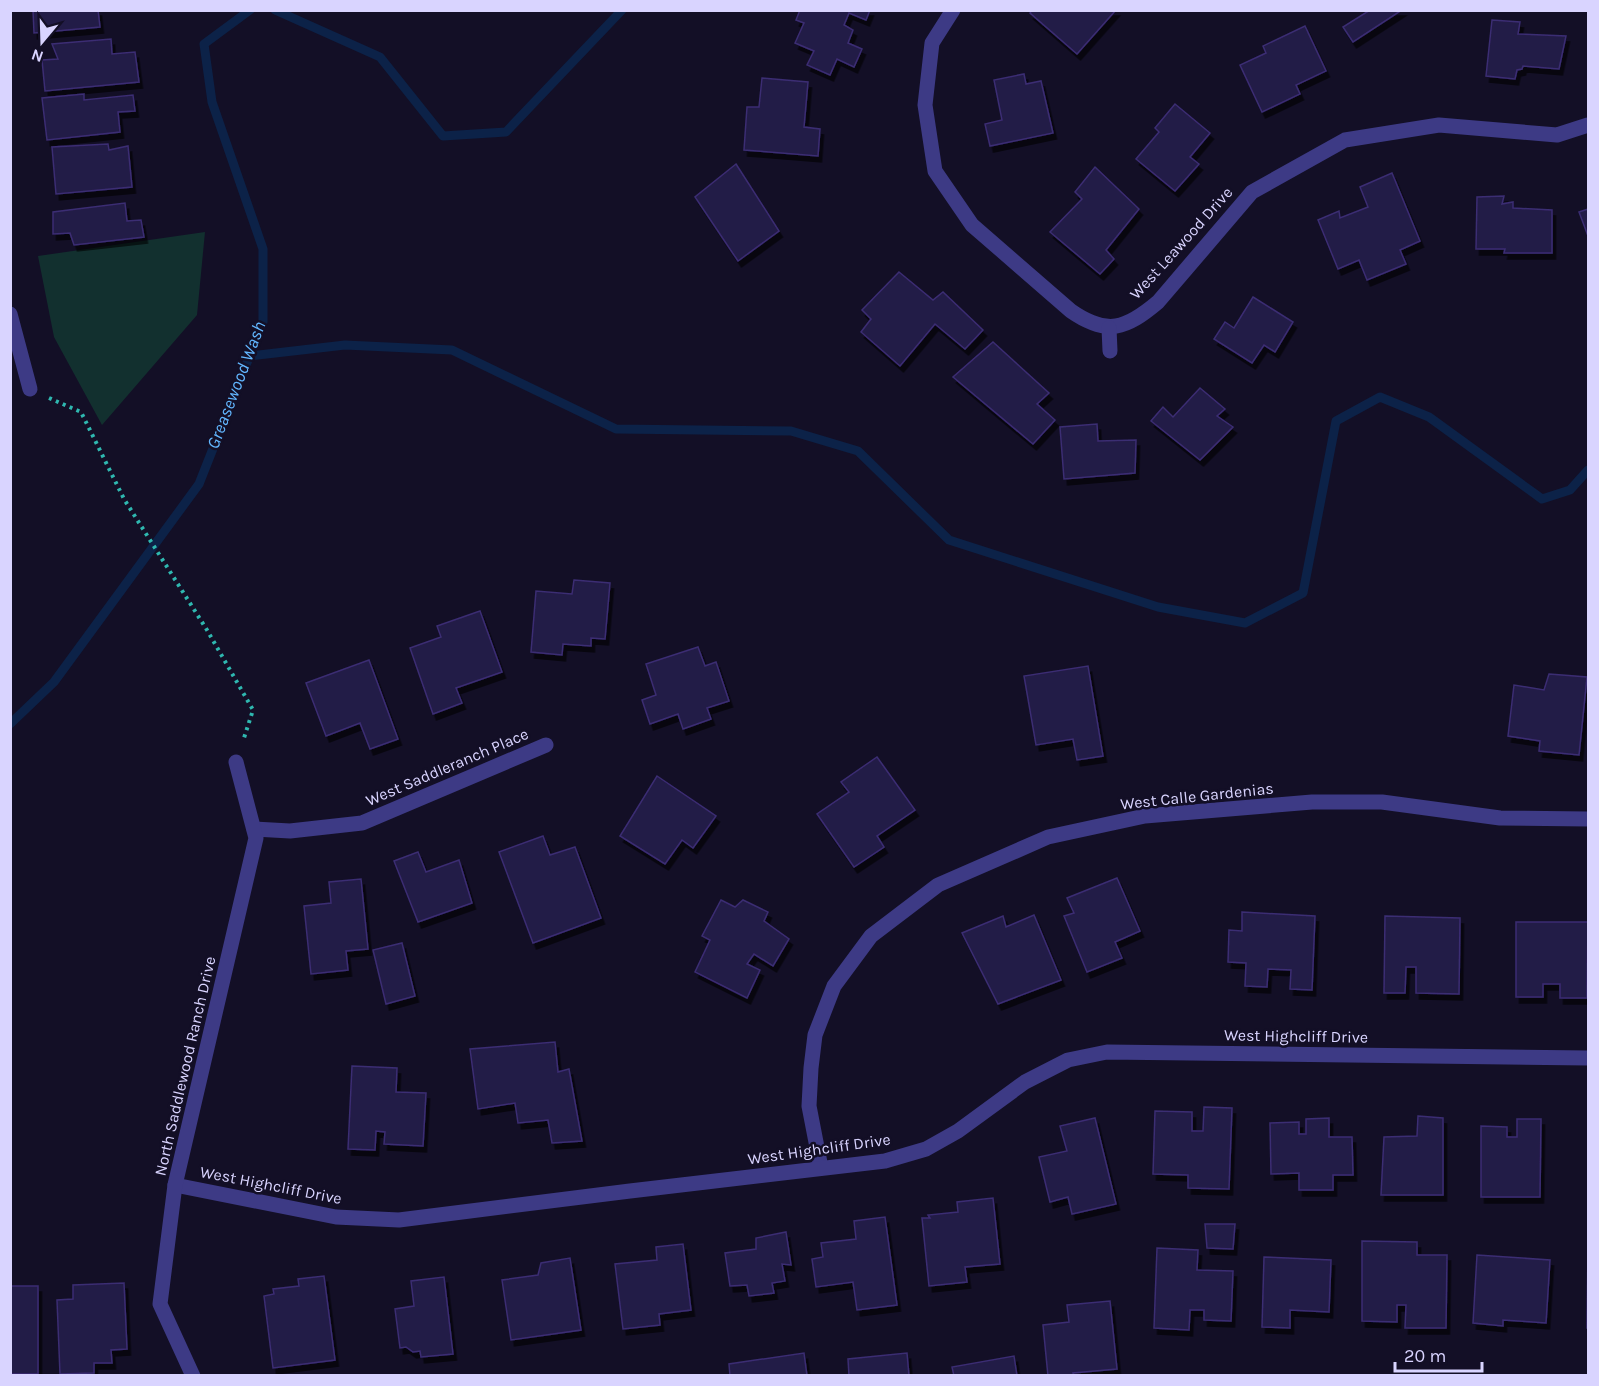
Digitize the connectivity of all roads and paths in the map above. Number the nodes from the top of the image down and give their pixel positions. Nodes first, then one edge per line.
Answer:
1 (953, 10) edge
2 (1588, 124) edge
3 (10, 314) edge
4 (1109, 328) junction
5 (1110, 351) dead end
6 (30, 389) joint
7 (546, 745) dead end
8 (236, 762) joint
9 (1588, 819) edge
10 (254, 829) junction
11 (1588, 1059) edge
12 (821, 1168) junction
13 (175, 1185) junction
14 (193, 1376) edge

1 - 4 street
2 - 4 street, West Leawood Drive
3 - 6 street
4 - 5 street
6 - 8 path
7 - 10 street, West Saddleranch Place
8 - 10 street, North Saddlewood Ranch Drive
9 - 12 street, West Calle Gardenias
10 - 13 street, North Saddlewood Ranch Drive
11 - 12 street, West Highcliff Drive
12 - 13 street, West Highcliff Drive
13 - 14 street, North Saddlewood Ranch Drive

